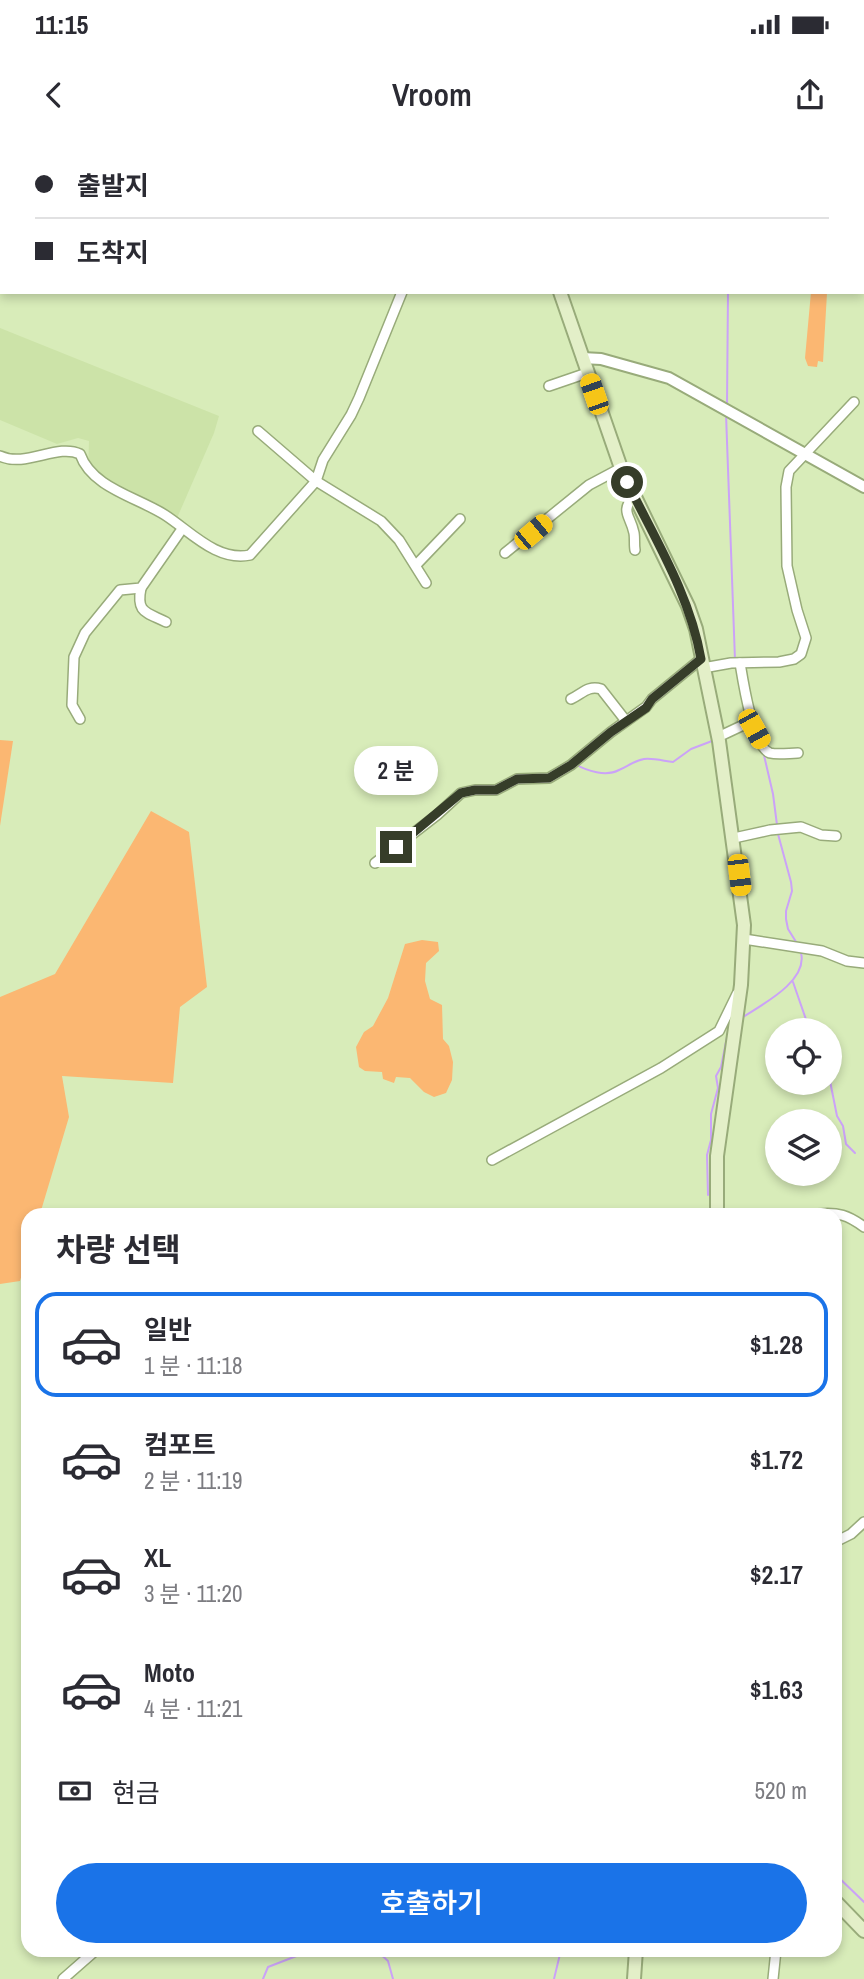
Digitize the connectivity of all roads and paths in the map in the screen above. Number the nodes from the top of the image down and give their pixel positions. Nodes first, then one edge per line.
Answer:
1 (401, 294) edge
2 (561, 294) edge
3 (582, 358) junction
4 (587, 373) junction
5 (549, 386) dead end
6 (854, 402) dead end
7 (258, 431) dead end
8 (804, 453) junction
9 (0, 456) edge
10 (621, 468) junction
11 (316, 481) junction
12 (864, 487) edge
13 (634, 495) junction
14 (460, 519) dead end
15 (182, 529) junction
16 (635, 550) dead end
17 (505, 552) dead end
18 (416, 565) junction
19 (426, 583) dead end
20 (141, 588) junction
21 (166, 622) dead end
22 (736, 663) junction
23 (702, 665) junction
24 (571, 699) dead end
25 (80, 719) dead end
26 (626, 721) junction
27 (752, 721) junction
28 (718, 739) junction
29 (799, 753) dead end
30 (836, 836) dead end
31 (734, 838) junction
32 (374, 863) dead end
33 (744, 939) junction
34 (864, 963) edge
35 (741, 985) junction
36 (492, 1160) dead end
37 (717, 1208) edge
38 (842, 1214) edge
39 (864, 1227) edge
40 (864, 1522) edge
41 (842, 1538) edge
42 (842, 1908) edge
43 (864, 1931) edge
44 (88, 1957) edge
45 (636, 1957) edge
46 (775, 1957) edge
47 (63, 1979) edge
48 (634, 1979) edge
49 (773, 1979) edge

1 - 11 street
2 - 3 main road
3 - 4 main road
3 - 8 street
4 - 5 street
4 - 10 main road
6 - 8 street
7 - 11 street
8 - 12 street
8 - 22 street
9 - 15 street
10 - 13 main road
10 - 17 street
11 - 15 street
11 - 18 street
13 - 16 street
13 - 23 main road
14 - 18 street
15 - 20 street
18 - 19 street
20 - 21 street
20 - 25 street
22 - 23 street
22 - 27 street
23 - 26 street
23 - 28 main road
24 - 26 street
26 - 32 street
27 - 28 street
27 - 29 street
28 - 31 main road
30 - 31 street
31 - 33 main road
33 - 34 street
33 - 35 main road
35 - 36 street
35 - 37 main road
38 - 39 street
40 - 41 street
42 - 43 main road
44 - 47 street
45 - 48 main road
46 - 49 street

